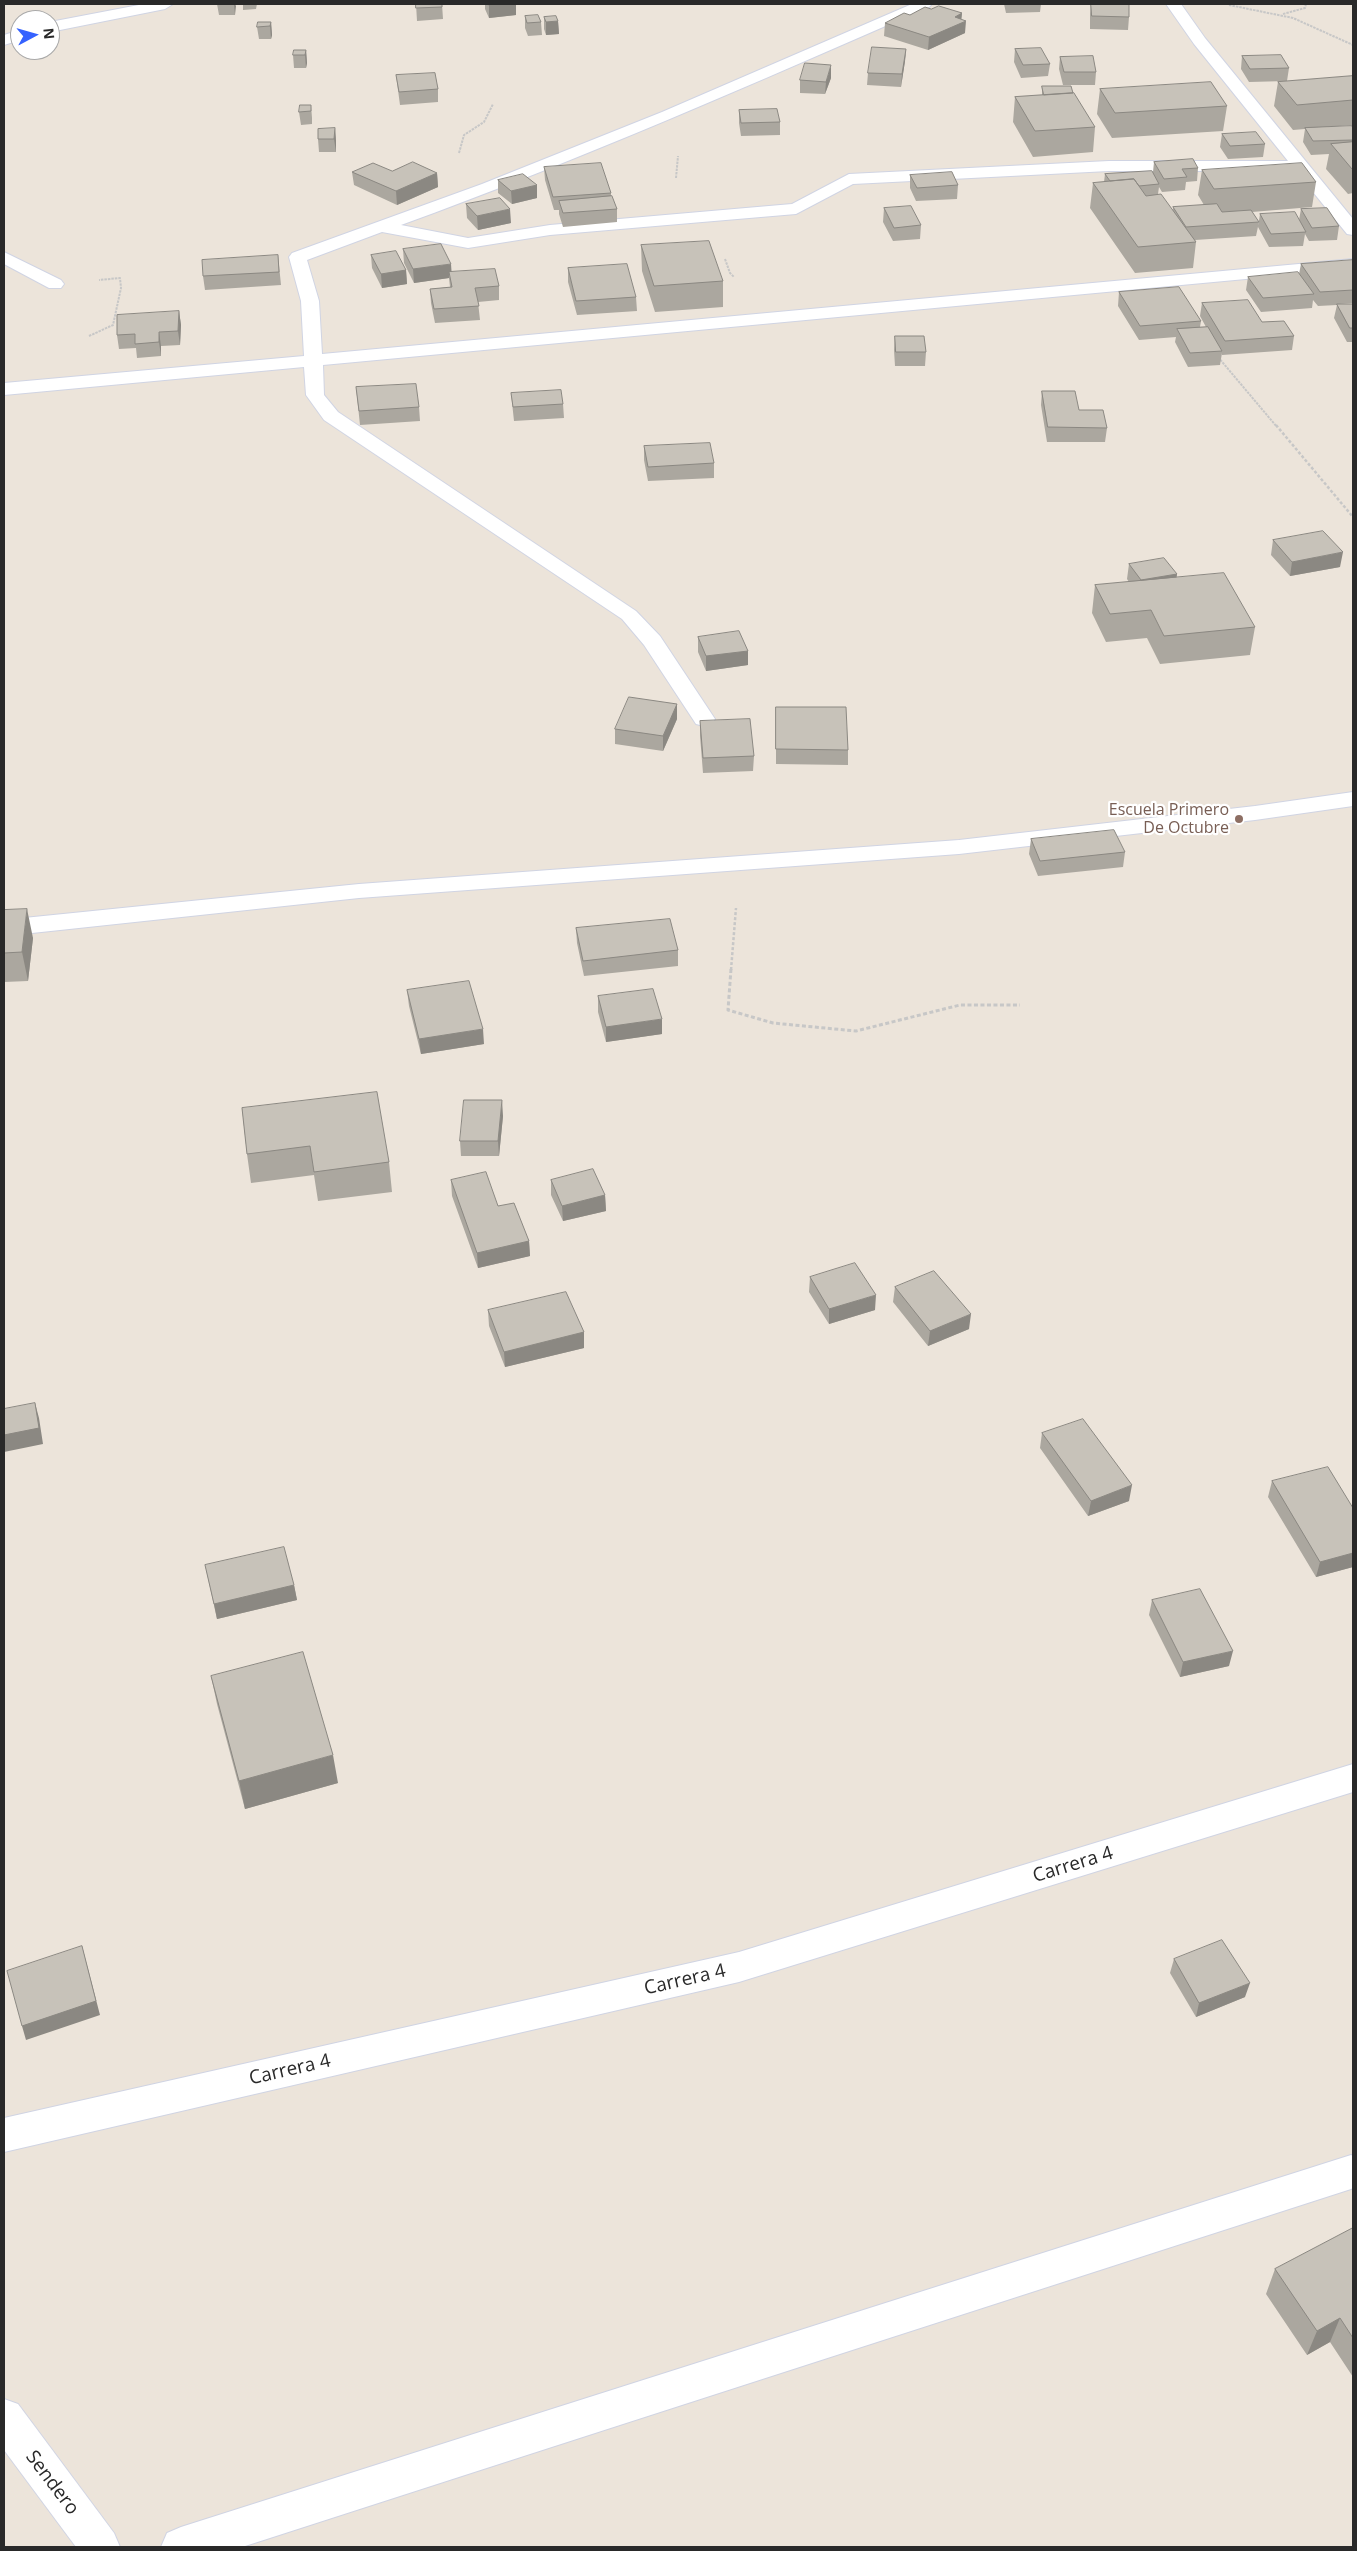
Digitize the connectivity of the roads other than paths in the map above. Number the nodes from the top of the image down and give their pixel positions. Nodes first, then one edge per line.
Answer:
1 (165, 4) edge
2 (924, 4) edge
3 (1174, 4) edge
4 (60, 25) edge
5 (1300, 166) junction
6 (380, 227) junction
7 (1353, 230) edge
8 (4, 258) edge
9 (1353, 264) edge
10 (55, 284) road end
11 (312, 362) junction
12 (4, 389) edge
13 (704, 719) edge
14 (1353, 798) edge
15 (4, 928) edge
16 (1353, 1778) edge
17 (4, 2135) edge
18 (1351, 2172) dead end
19 (4, 2418) edge
20 (100, 2547) edge
21 (181, 2547) edge

1 - 4 street
2 - 6 street
3 - 5 street
5 - 6 street
5 - 7 street
6 - 11 street
8 - 10 street
9 - 11 street
11 - 12 street
11 - 13 street
14 - 15 street
16 - 17 street, Carrera 4
18 - 21 street
19 - 20 street, Sendero

